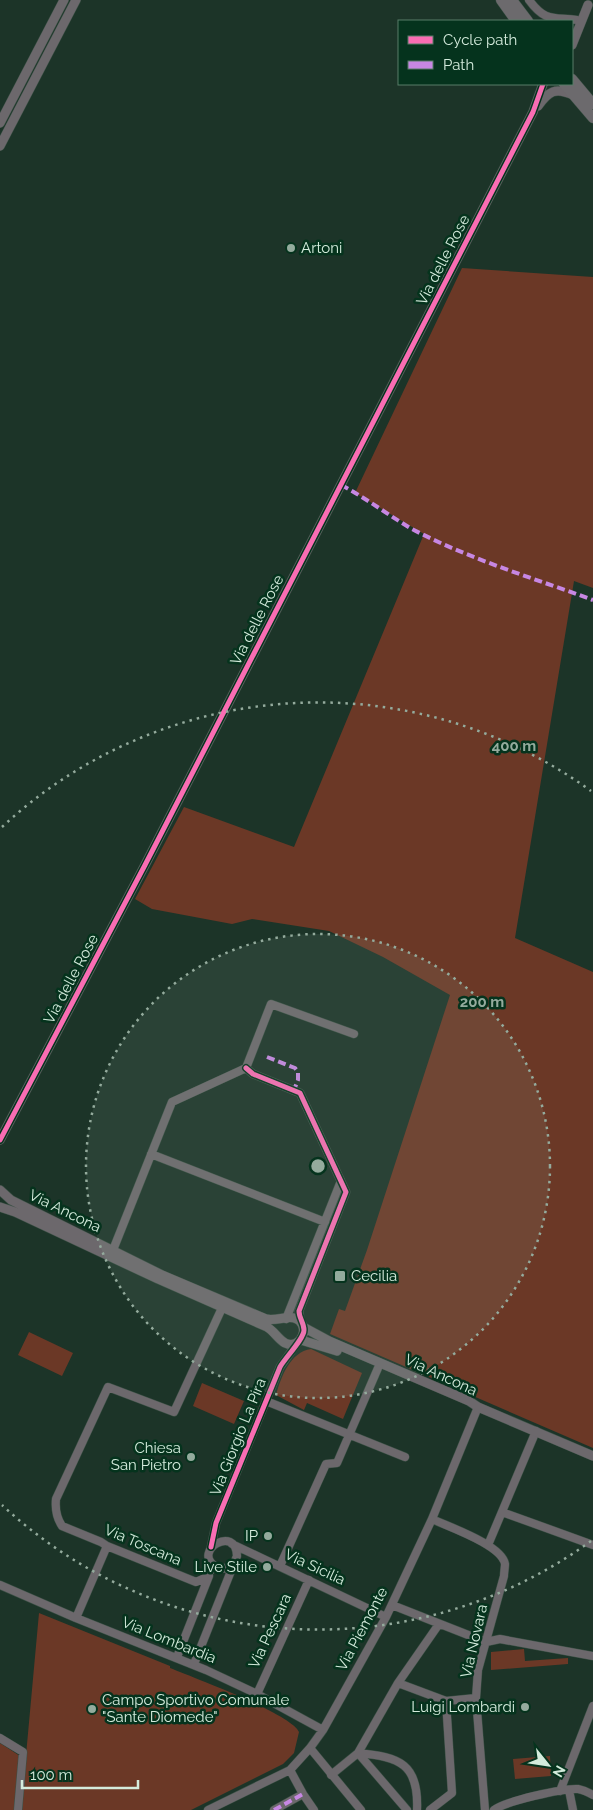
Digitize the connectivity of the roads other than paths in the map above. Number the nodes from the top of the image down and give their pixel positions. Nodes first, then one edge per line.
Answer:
1 (64, 0) edge
2 (76, 0) edge
3 (500, 0) edge
4 (512, 0) edge
5 (529, 0) edge
6 (589, 2) edge
7 (515, 20) edge
8 (527, 20) edge
9 (560, 20) edge
10 (575, 24) edge
11 (573, 42) edge
12 (573, 79) edge
13 (543, 85) edge
14 (565, 85) edge
15 (574, 95) junction
16 (593, 104) edge
17 (534, 112) junction
18 (593, 118) edge
19 (0, 123) edge
20 (0, 146) edge
21 (354, 1034) dead end
22 (246, 1068) junction
23 (1, 1142) edge
24 (151, 1154) junction
25 (341, 1181) junction
26 (0, 1190) edge
27 (0, 1207) edge
28 (325, 1222) junction
29 (113, 1250) junction
30 (222, 1308) junction
31 (286, 1319) junction
32 (302, 1325) junction
33 (280, 1338) junction
34 (299, 1341) junction
35 (284, 1360) junction
36 (378, 1368) junction
37 (266, 1402) junction
38 (478, 1407) junction
39 (536, 1431) junction
40 (349, 1436) junction
41 (593, 1456) edge
42 (404, 1457) dead end
43 (502, 1512) junction
44 (432, 1519) junction
45 (216, 1523) junction
46 (224, 1541) junction
47 (232, 1544) junction
48 (488, 1545) junction
49 (593, 1545) edge
50 (107, 1546) junction
51 (212, 1547) junction
52 (252, 1552) junction
53 (235, 1562) junction
54 (280, 1566) junction
55 (212, 1567) junction
56 (309, 1580) junction
57 (0, 1585) edge
58 (392, 1605) junction
59 (386, 1617) junction
60 (76, 1618) junction
61 (439, 1624) junction
62 (486, 1642) junction
63 (593, 1656) edge
64 (177, 1657) junction
65 (194, 1664) junction
66 (398, 1683) junction
67 (257, 1694) junction
68 (476, 1698) junction
69 (446, 1701) junction
70 (593, 1706) edge
71 (323, 1730) junction
72 (0, 1738) edge
73 (310, 1748) junction
74 (358, 1753) junction
75 (290, 1770) junction
76 (331, 1775) junction
77 (568, 1790) junction
78 (560, 1791) junction
79 (303, 1794) junction
80 (593, 1795) edge
81 (518, 1801) junction
82 (219, 1808) edge
83 (276, 1809) edge
84 (18, 1810) edge
85 (208, 1810) edge
86 (314, 1810) edge
87 (361, 1810) edge
88 (407, 1810) edge
89 (417, 1810) edge
90 (430, 1810) edge
91 (485, 1810) edge
92 (494, 1810) edge
93 (519, 1810) edge
94 (573, 1810) edge

1 - 19 street
2 - 20 street
3 - 7 main road
4 - 8 main road
5 - 9 street
6 - 10 street
6 - 11 street
12 - 16 main road
13 - 17 street
14 - 15 main road
15 - 17 street
15 - 18 main road
17 - 23 street, Via delle Rose
21 - 22 street
22 - 24 street
22 - 25 street
24 - 28 street
24 - 29 street
25 - 28 street
25 - 32 street
26 - 29 street, Via Ancona
27 - 30 street, Via Ancona
28 - 31 street
29 - 31 street, Via Ancona
30 - 33 street, Via Ancona
30 - 50 street, Via Toscana
31 - 32 street
31 - 33 street
32 - 34 street
32 - 38 street, Via Ancona
33 - 34 street
33 - 35 street
34 - 35 street
34 - 36 street, Via Ancona
35 - 37 street, Via Giorgio La Pira
36 - 38 street, Via Ancona
36 - 40 street
37 - 40 street
37 - 45 street, Via Giorgio La Pira
38 - 39 street
38 - 44 street, Via Piemonte
39 - 41 street
39 - 43 street
40 - 42 street
40 - 54 street
43 - 48 street
43 - 49 street
44 - 48 street, Via Novara
44 - 58 street, Via Piemonte
45 - 46 street
45 - 51 street, Via Giorgio La Pira
46 - 47 street
46 - 51 street
47 - 52 street, Via Sicilia
47 - 53 street
48 - 62 street, Via Novara
50 - 55 street, Via Toscana
50 - 60 street
51 - 55 street
52 - 53 street
52 - 54 street, Via Sicilia
53 - 55 street
53 - 65 street
54 - 56 street, Via Sicilia
55 - 64 street
56 - 59 street, Via Sicilia
56 - 67 street, Via Pescara
57 - 60 street, Via Lombardia
58 - 59 street, Via Piemonte
58 - 61 street
59 - 71 street, Via Piemonte
60 - 64 street, Via Lombardia
61 - 62 street
61 - 66 street
62 - 63 street
62 - 68 street, Via Novara
64 - 65 street, Via Lombardia
65 - 67 street, Via Lombardia
66 - 69 street
66 - 74 street
67 - 71 street, Via Lombardia
68 - 69 street
68 - 91 street, Via Novara
69 - 90 street
70 - 78 street
71 - 73 street, Via Piemonte
72 - 84 street
73 - 75 street, Via Piemonte
73 - 76 street
74 - 76 street
74 - 88 street
74 - 89 street
75 - 79 street
75 - 82 street, Via Piemonte
76 - 87 street
77 - 78 street
77 - 80 street
77 - 94 street
78 - 81 street
79 - 83 street
79 - 86 street
81 - 92 street
81 - 93 street
82 - 85 street, Via Piemonte

